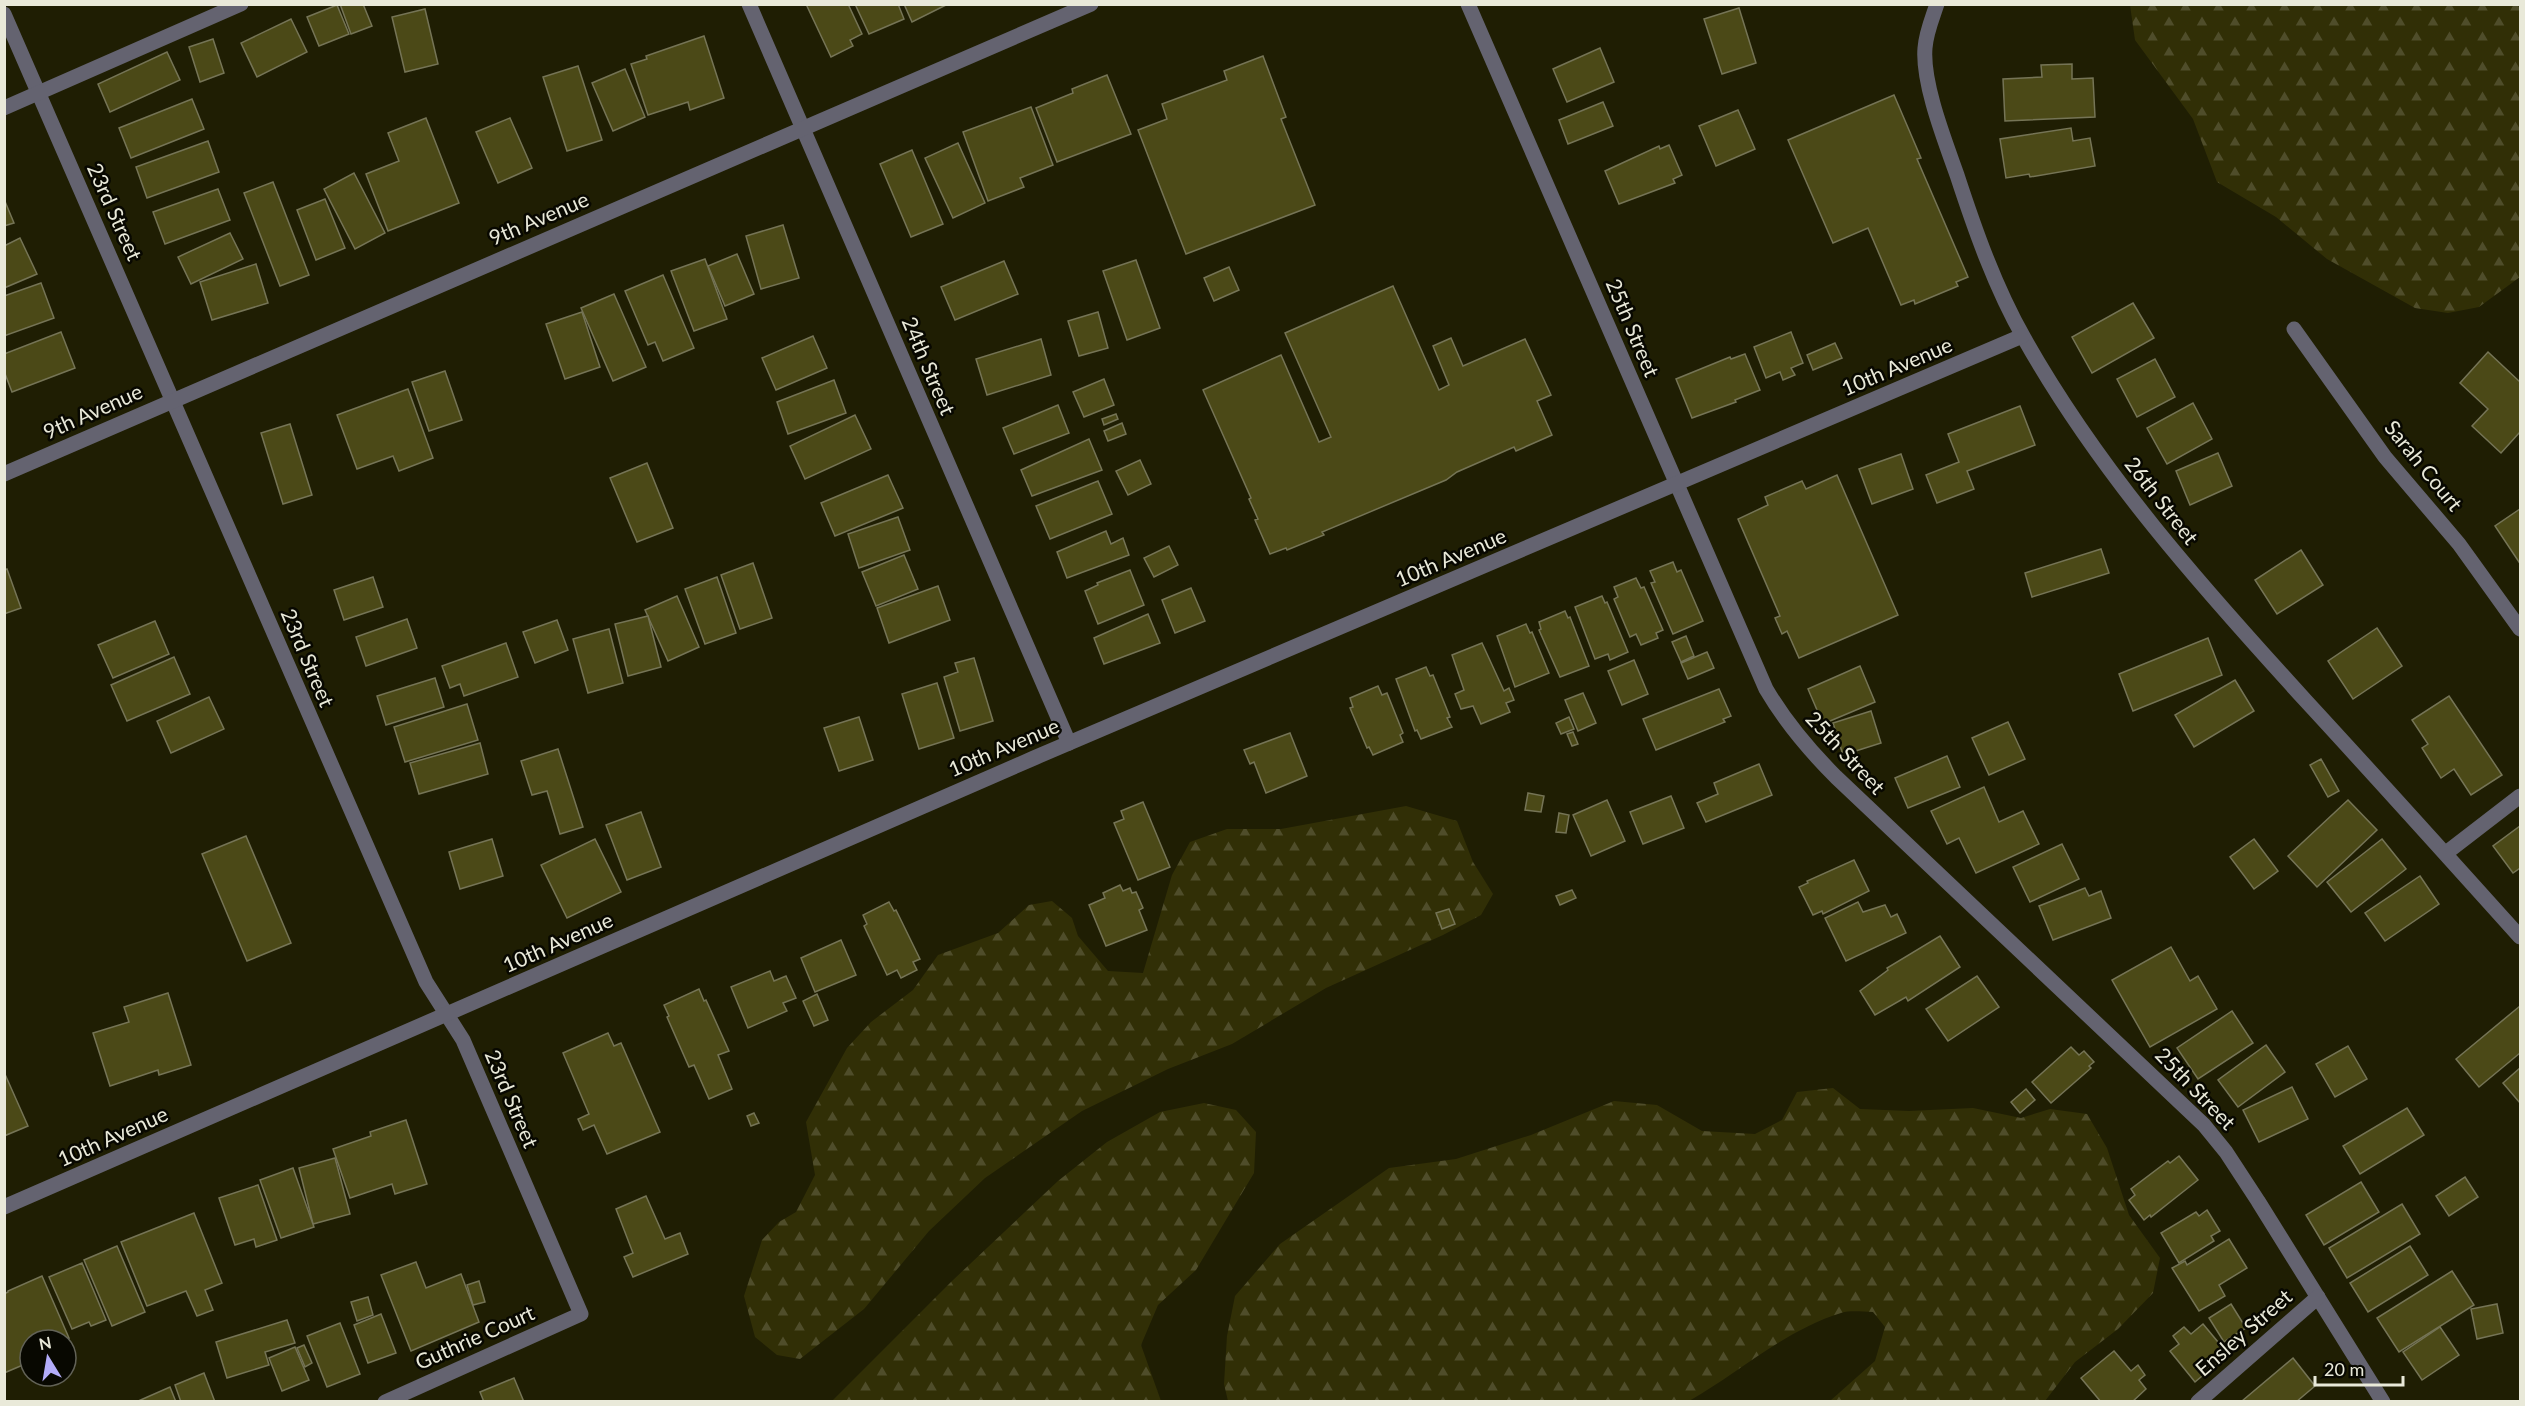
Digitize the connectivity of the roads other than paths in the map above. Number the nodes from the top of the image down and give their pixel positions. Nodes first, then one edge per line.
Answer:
1 (241, 4) edge
2 (749, 4) edge
3 (1091, 4) edge
4 (1468, 4) edge
5 (1936, 4) edge
6 (4, 14) edge
7 (38, 93) junction
8 (4, 108) edge
9 (803, 128) junction
10 (2294, 329) dead end
11 (2022, 336) junction
12 (174, 400) junction
13 (4, 474) edge
14 (1677, 485) junction
15 (2520, 629) edge
16 (1069, 743) junction
17 (2520, 796) edge
18 (2446, 853) junction
19 (2520, 937) edge
20 (447, 1014) junction
21 (4, 1207) edge
22 (2318, 1297) junction
23 (581, 1314) joint
24 (385, 1401) edge
25 (2198, 1401) edge
26 (2383, 1401) edge

1 - 7 street
2 - 9 street, 24th Street
3 - 9 street, 9th Avenue
4 - 14 street, 25th Street
5 - 11 street, 26th Street
6 - 7 street, 23rd Street
7 - 8 street
7 - 12 street, 23rd Street
9 - 12 street, 9th Avenue
9 - 16 street, 24th Street
10 - 15 street, Sarah Court
11 - 14 street, 10th Avenue
11 - 18 street, 26th Street
12 - 13 street, 9th Avenue
12 - 20 street, 23rd Street
14 - 16 street, 10th Avenue
14 - 22 street, 25th Street
16 - 20 street, 10th Avenue
17 - 18 street
18 - 19 street, 26th Street
20 - 21 street, 10th Avenue
20 - 23 street, 23rd Street
22 - 25 street, Ensley Street
22 - 26 street, 25th Street
23 - 24 street, Guthrie Court

